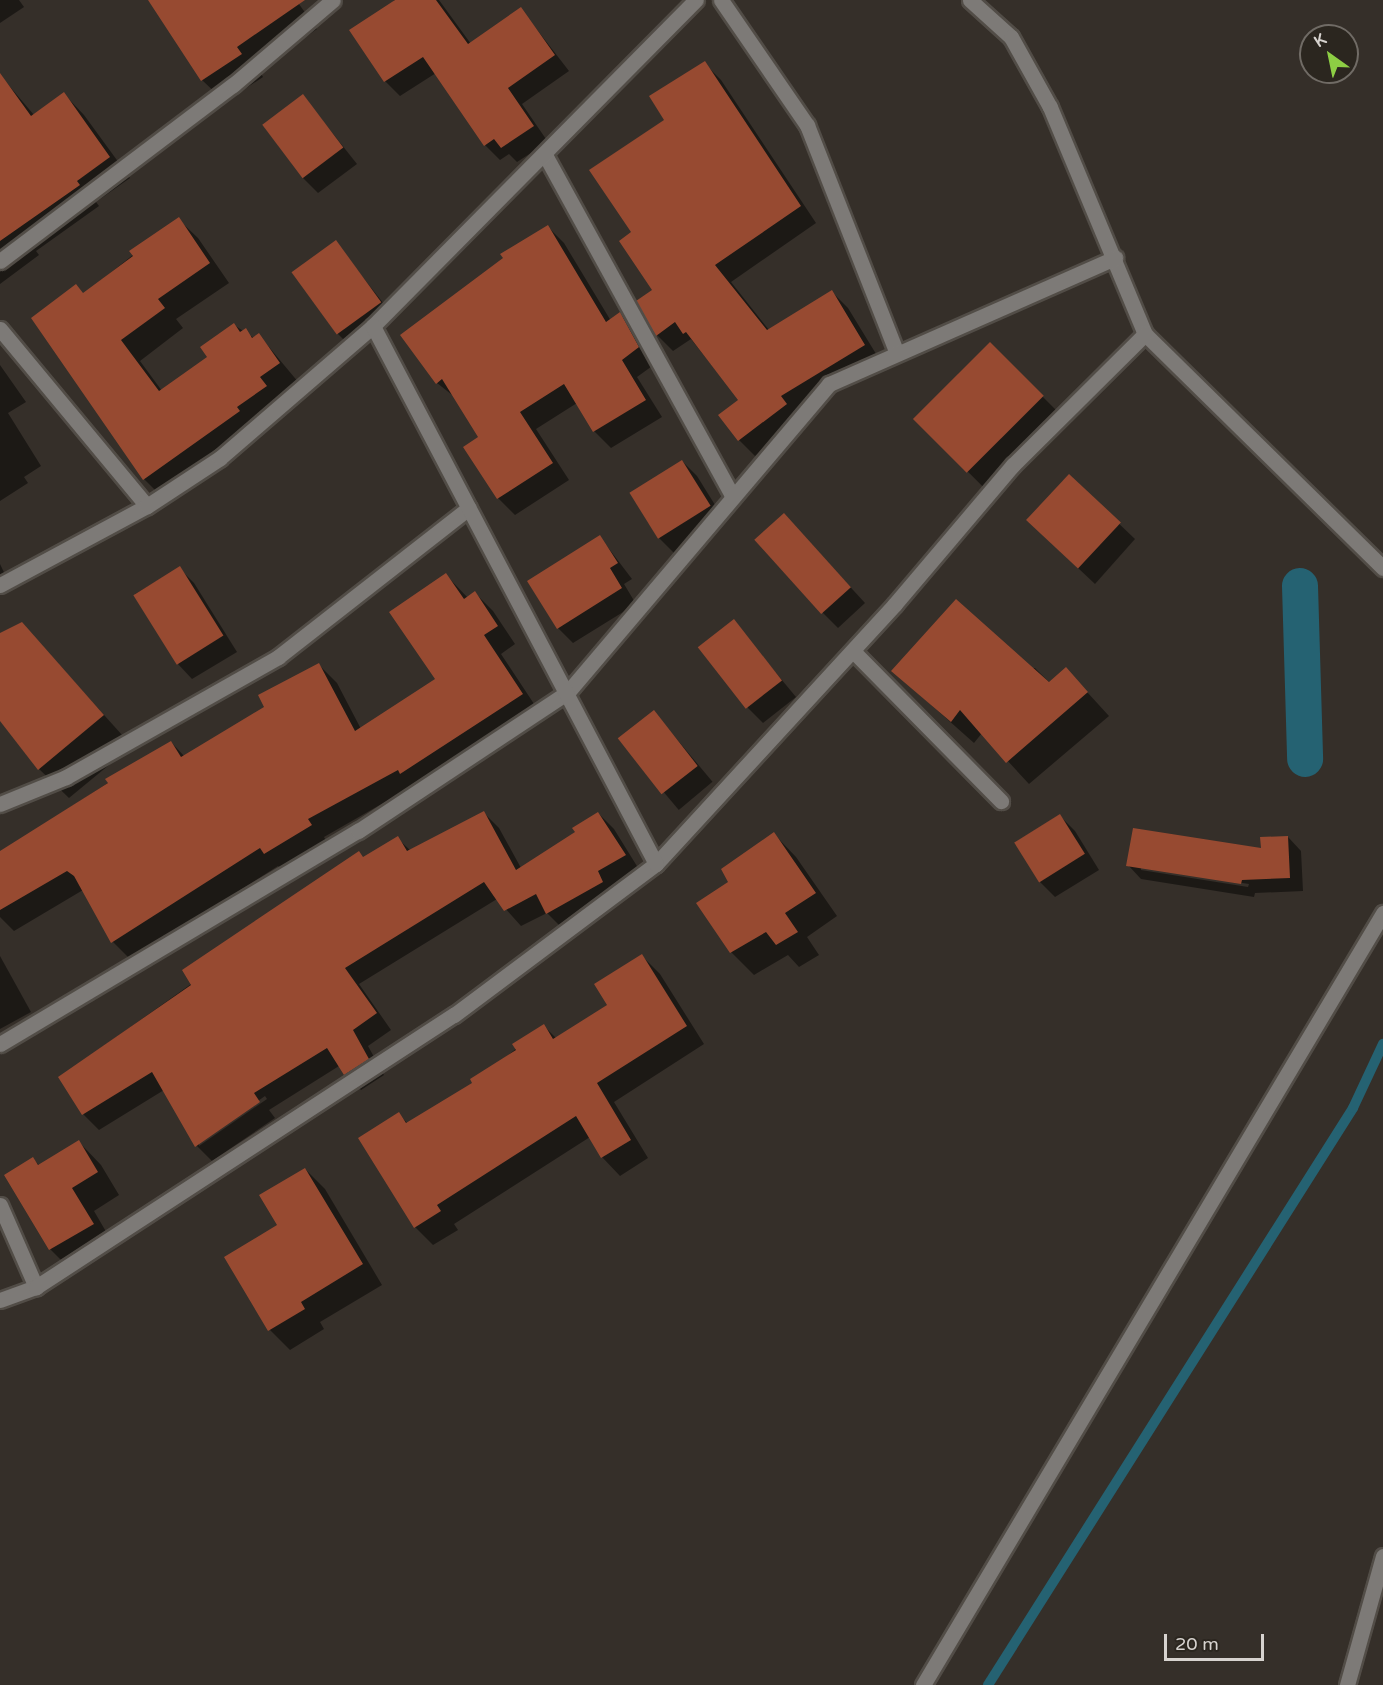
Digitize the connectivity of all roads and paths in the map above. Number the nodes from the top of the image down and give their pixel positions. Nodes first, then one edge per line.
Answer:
1 (333, 0) edge
2 (696, 0) edge
3 (721, 0) edge
4 (975, 2) edge
5 (546, 155) junction
6 (1115, 258) junction
7 (0, 261) edge
8 (373, 326) junction
9 (0, 329) edge
10 (1145, 334) junction
11 (897, 354) junction
12 (732, 495) junction
13 (147, 506) junction
14 (469, 508) junction
15 (1383, 568) edge
16 (0, 585) edge
17 (853, 651) junction
18 (568, 692) junction
19 (1000, 801) dead end
20 (0, 804) edge
21 (656, 864) junction
22 (1383, 913) edge
23 (0, 1044) edge
24 (0, 1205) edge
25 (36, 1287) junction
26 (0, 1300) edge
27 (1383, 1556) edge
28 (923, 1685) edge
29 (1347, 1685) edge

1 - 7 street
2 - 5 street
3 - 11 street
4 - 6 street
5 - 8 street
5 - 12 street
6 - 10 street
6 - 11 street
8 - 13 street
8 - 14 street
9 - 13 street
10 - 15 street
10 - 17 street
11 - 12 street
12 - 18 street
13 - 16 street
14 - 18 street
14 - 20 street
17 - 19 street
17 - 21 street
18 - 21 street
18 - 23 street
21 - 25 street
22 - 28 street
24 - 25 street
25 - 26 street
27 - 29 street

